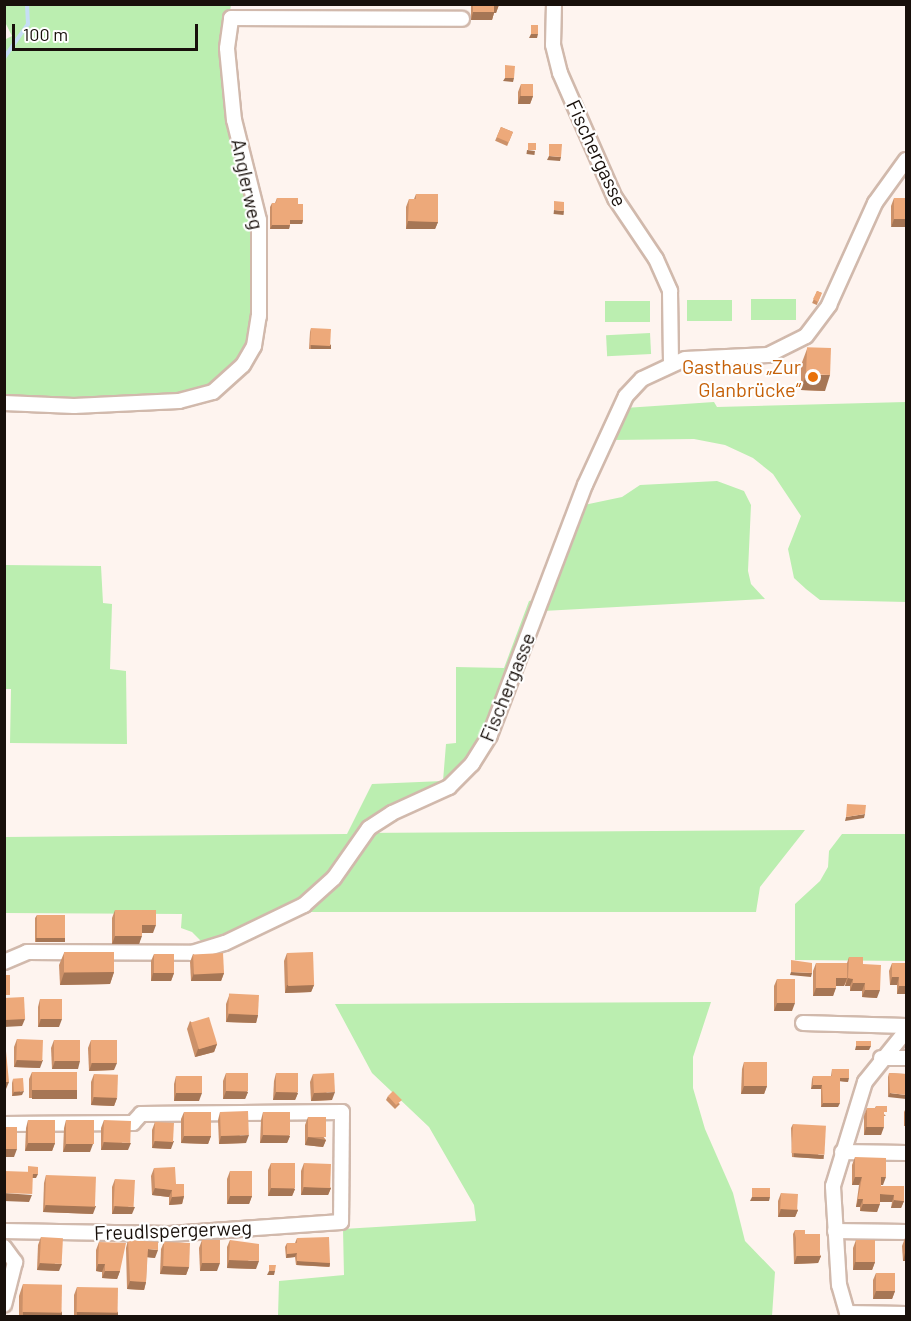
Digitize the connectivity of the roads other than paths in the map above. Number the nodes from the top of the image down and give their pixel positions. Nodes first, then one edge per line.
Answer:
1 (554, 4) edge
2 (462, 19) dead end
3 (906, 160) edge
4 (671, 364) junction
5 (4, 403) edge
6 (4, 962) edge
7 (803, 1023) dead end
8 (906, 1028) edge
9 (881, 1058) junction
10 (906, 1058) edge
11 (4, 1124) edge
12 (842, 1152) junction
13 (906, 1153) edge
14 (835, 1231) junction
15 (4, 1232) edge
16 (906, 1232) edge
17 (4, 1247) edge
18 (4, 1305) edge
19 (906, 1314) edge
20 (847, 1315) edge

1 - 4 street, Fischergasse
2 - 5 street, Anglerweg
3 - 4 street, Fischergasse
4 - 6 street, Fischergasse
7 - 8 street
8 - 9 street
9 - 10 street
9 - 12 street
11 - 15 street, Freudlspergerweg
12 - 13 street
12 - 14 street
14 - 16 street
14 - 20 street
17 - 18 street
19 - 20 street

